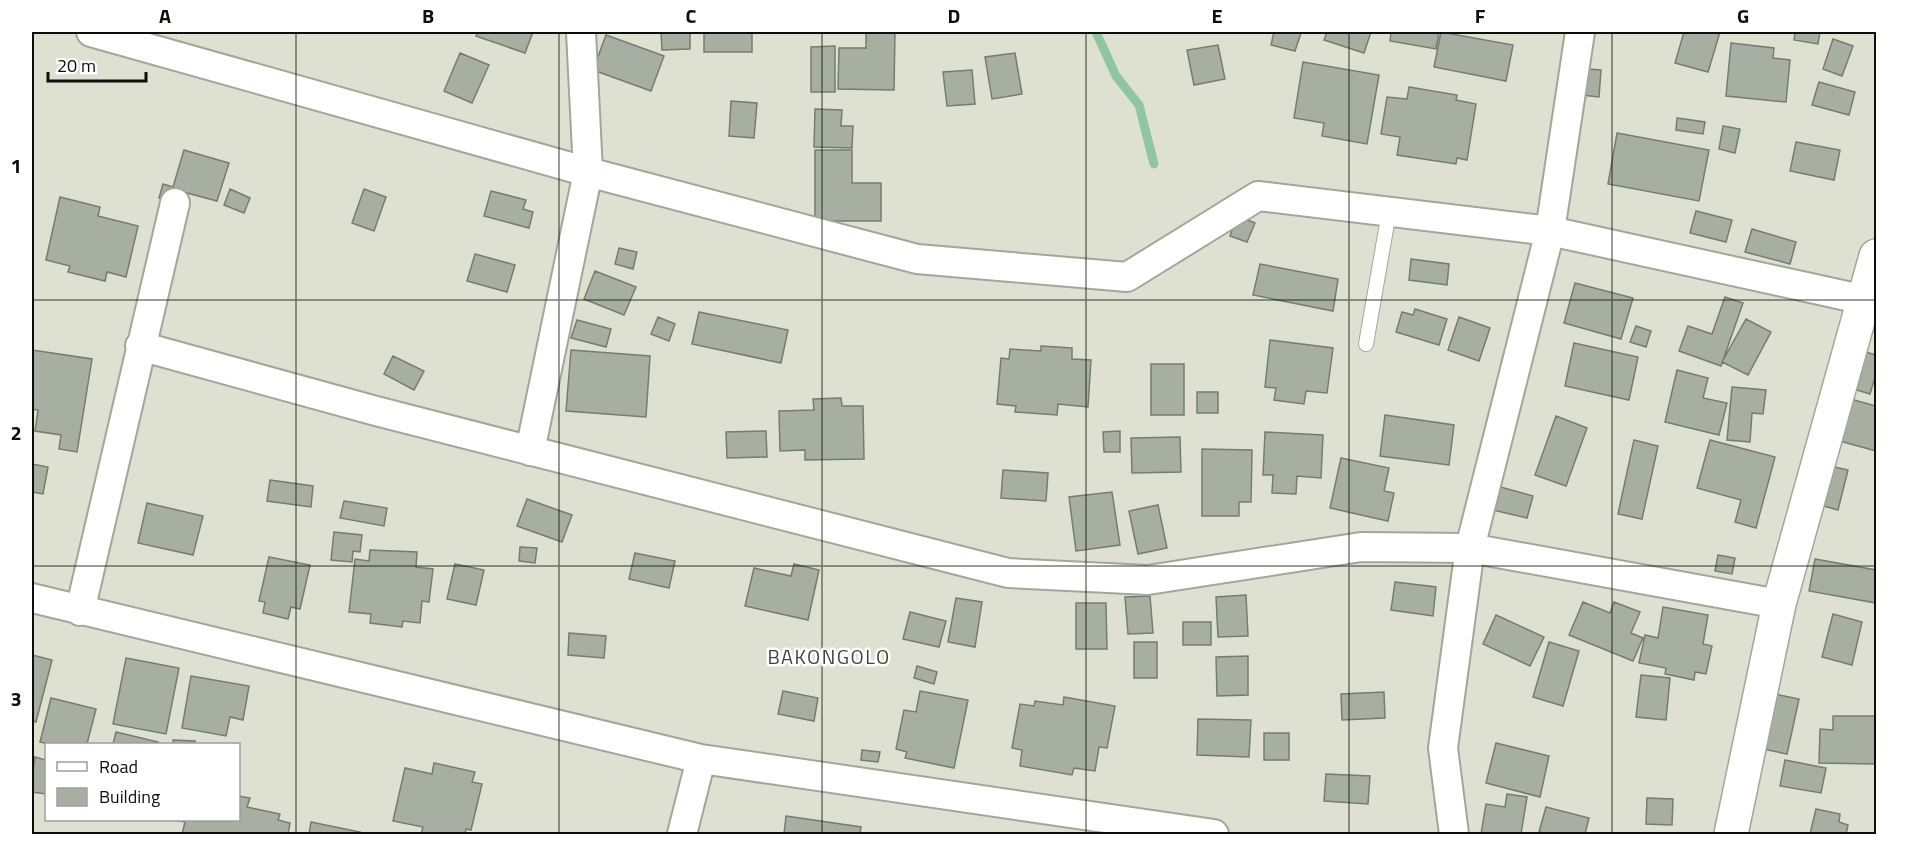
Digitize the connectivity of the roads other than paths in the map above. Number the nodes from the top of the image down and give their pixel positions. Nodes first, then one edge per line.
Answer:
1 (91, 32) edge
2 (581, 32) edge
3 (1580, 32) edge
4 (588, 172) junction
5 (175, 203) dead end
6 (1389, 212) junction
7 (1550, 231) junction
8 (1876, 256) edge
9 (1869, 295) edge
10 (1366, 344) dead end
11 (140, 346) junction
12 (530, 451) junction
13 (1470, 548) junction
14 (32, 598) edge
15 (1779, 604) junction
16 (80, 611) junction
17 (701, 759) junction
18 (682, 834) edge
19 (1214, 834) edge
20 (1454, 834) edge
21 (1731, 834) edge

1 - 4 street
2 - 4 street
3 - 7 street
4 - 6 street
4 - 12 street
5 - 11 street
6 - 7 street
6 - 10 lane
7 - 9 street
7 - 13 street
8 - 9 street
9 - 15 street
11 - 12 street
11 - 16 street
12 - 13 street
13 - 15 street
13 - 20 street
14 - 16 street
15 - 21 street
16 - 17 street
17 - 18 street
17 - 19 street

